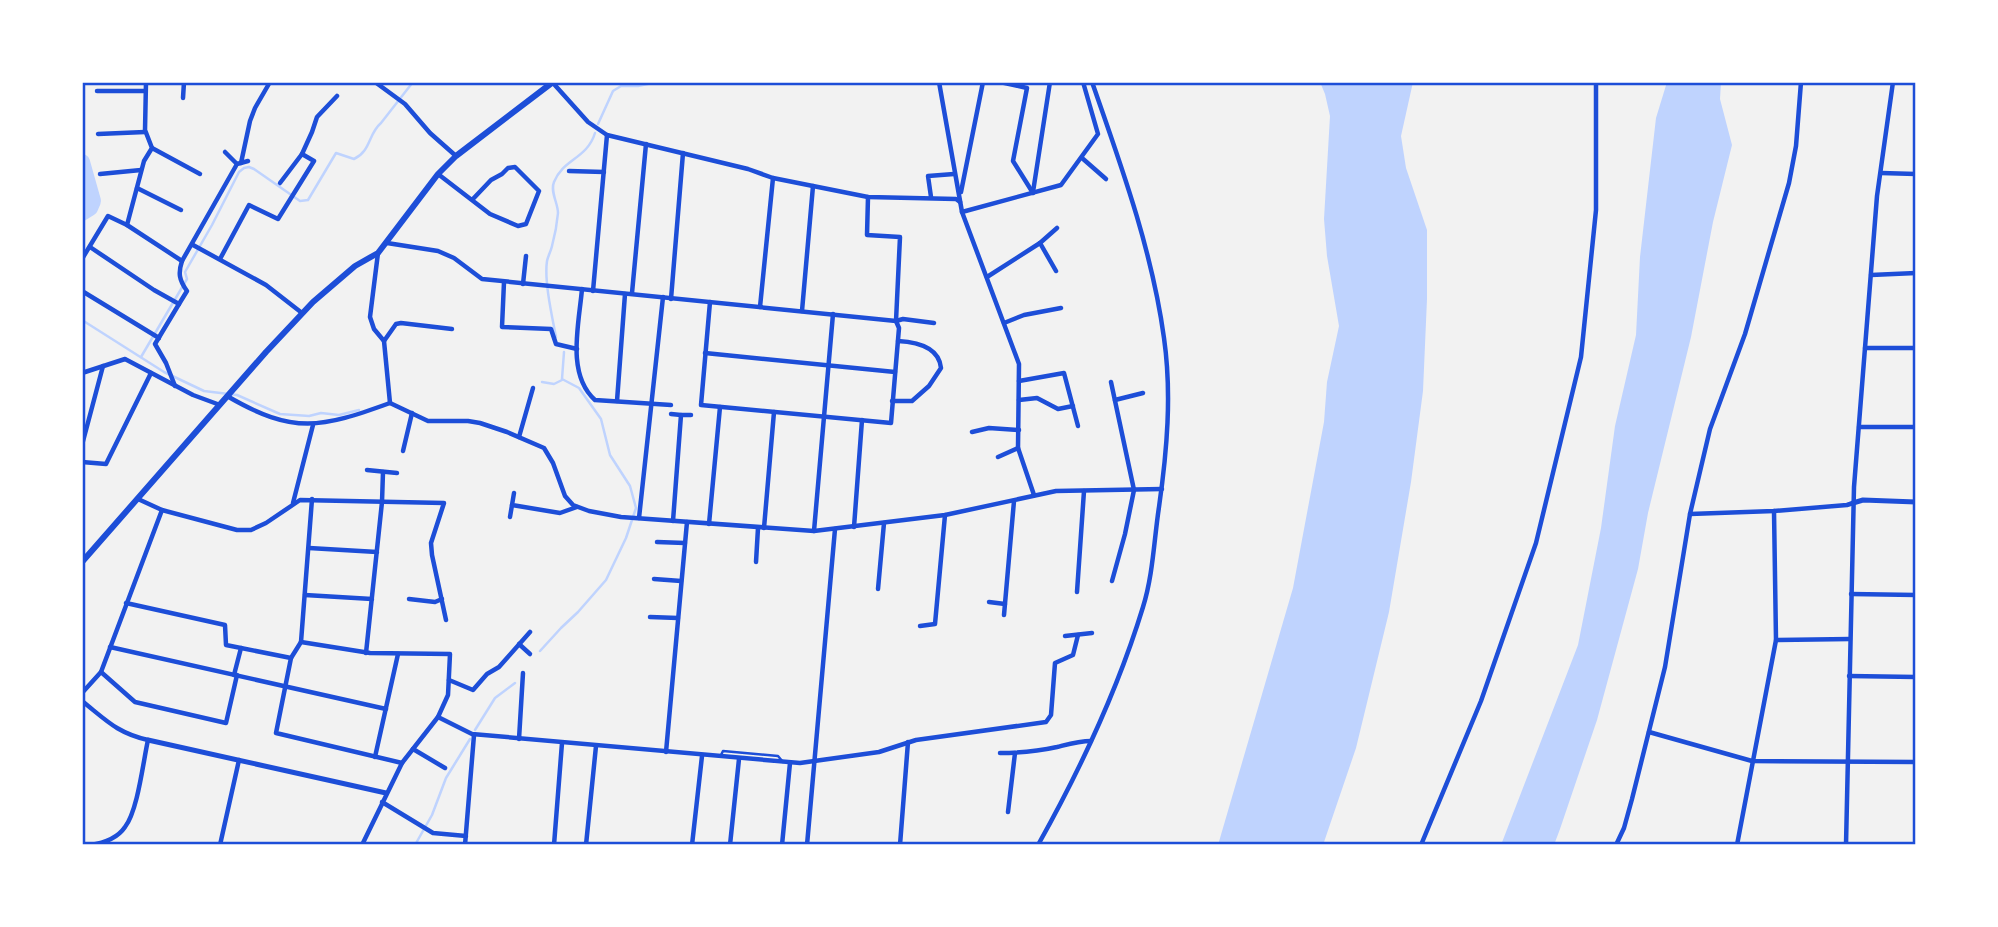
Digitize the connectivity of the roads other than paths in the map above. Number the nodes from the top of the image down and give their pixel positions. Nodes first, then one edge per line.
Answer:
1 (146, 82) edge
2 (184, 82) edge
3 (270, 82) edge
4 (375, 82) edge
5 (940, 82) edge
6 (983, 82) edge
7 (1000, 82) edge
8 (1050, 82) edge
9 (1083, 82) edge
10 (1091, 82) edge
11 (1596, 82) edge
12 (1801, 82) edge
13 (1893, 82) edge
14 (549, 83) edge
15 (384, 84) edge
16 (97, 91) dead end
17 (145, 91) junction
18 (337, 96) dead end
19 (183, 98) dead end
20 (145, 132) junction
21 (97, 134) dead end
22 (607, 135) junction
23 (646, 144) junction
24 (152, 148) junction
25 (225, 152) dead end
26 (683, 153) junction
27 (302, 154) junction
28 (456, 156) junction
29 (1082, 158) junction
30 (248, 162) dead end
31 (239, 163) junction
32 (141, 170) junction
33 (569, 172) dead end
34 (604, 172) junction
35 (1881, 173) junction
36 (100, 174) dead end
37 (200, 174) dead end
38 (438, 174) junction
39 (954, 174) junction
40 (1916, 174) edge
41 (773, 177) junction
42 (1106, 179) dead end
43 (280, 183) dead end
44 (813, 186) junction
45 (136, 188) junction
46 (1032, 193) junction
47 (868, 197) junction
48 (931, 198) junction
49 (960, 199) junction
50 (472, 200) junction
51 (181, 210) dead end
52 (962, 212) junction
53 (127, 225) junction
54 (1057, 228) dead end
55 (387, 243) junction
56 (1040, 243) junction
57 (90, 247) junction
58 (197, 247) junction
59 (378, 253) junction
60 (526, 256) dead end
61 (82, 259) edge
62 (220, 259) junction
63 (182, 261) junction
64 (1056, 271) dead end
65 (1916, 273) edge
66 (1871, 275) junction
67 (988, 277) junction
68 (504, 282) junction
69 (523, 284) junction
70 (582, 289) junction
71 (82, 290) edge
72 (593, 291) junction
73 (625, 293) junction
74 (632, 294) junction
75 (663, 297) junction
76 (671, 299) junction
77 (175, 302) junction
78 (710, 302) junction
79 (760, 307) junction
80 (1061, 308) dead end
81 (802, 311) junction
82 (302, 313) junction
83 (832, 314) junction
84 (896, 321) junction
85 (934, 323) dead end
86 (1004, 323) junction
87 (452, 329) dead end
88 (155, 336) junction
89 (384, 341) junction
90 (898, 341) junction
91 (1865, 348) junction
92 (1916, 348) edge
93 (577, 349) junction
94 (705, 354) junction
95 (103, 365) junction
96 (828, 365) junction
97 (895, 372) junction
98 (82, 373) edge
99 (151, 373) junction
100 (1020, 381) junction
101 (1111, 382) dead end
102 (175, 383) junction
103 (533, 388) dead end
104 (1143, 393) dead end
105 (229, 394) junction
106 (1019, 400) junction
107 (1115, 400) junction
108 (617, 401) junction
109 (892, 401) junction
110 (390, 404) junction
111 (651, 404) junction
112 (220, 405) junction
113 (671, 405) dead end
114 (1073, 406) junction
115 (720, 407) junction
116 (774, 412) junction
117 (412, 413) junction
118 (671, 414) dead end
119 (681, 415) junction
120 (691, 415) dead end
121 (824, 417) junction
122 (862, 420) junction
123 (313, 425) junction
124 (1077, 426) dead end
125 (1859, 427) junction
126 (1916, 427) edge
127 (1018, 430) junction
128 (972, 432) dead end
129 (519, 437) junction
130 (82, 445) edge
131 (1018, 448) junction
132 (403, 451) dead end
133 (998, 457) dead end
134 (82, 462) edge
135 (367, 470) dead end
136 (383, 472) junction
137 (397, 473) dead end
138 (1162, 489) junction
139 (1134, 490) junction
140 (1084, 491) junction
141 (514, 494) dead end
142 (1034, 495) junction
143 (138, 499) junction
144 (312, 499) junction
145 (1014, 501) junction
146 (382, 502) junction
147 (1916, 502) edge
148 (293, 503) junction
149 (1853, 503) junction
150 (512, 505) junction
151 (578, 507) junction
152 (162, 510) junction
153 (1774, 511) junction
154 (1690, 514) junction
155 (945, 515) junction
156 (510, 517) dead end
157 (634, 518) junction
158 (673, 521) junction
159 (687, 522) junction
160 (884, 523) junction
161 (709, 524) junction
162 (854, 527) junction
163 (761, 528) junction
164 (835, 529) junction
165 (814, 531) junction
166 (657, 542) dead end
167 (685, 543) junction
168 (309, 548) junction
169 (377, 552) junction
170 (82, 562) edge
171 (755, 562) dead end
172 (654, 579) dead end
173 (681, 581) junction
174 (1112, 581) dead end
175 (878, 589) dead end
176 (1077, 592) dead end
177 (1851, 594) junction
178 (305, 595) junction
179 (1916, 595) edge
180 (372, 599) junction
181 (409, 599) dead end
182 (442, 599) junction
183 (989, 602) dead end
184 (126, 603) junction
185 (1005, 604) junction
186 (1004, 615) dead end
187 (650, 617) dead end
188 (678, 618) junction
189 (446, 620) dead end
190 (920, 626) dead end
191 (530, 632) dead end
192 (1092, 633) dead end
193 (1078, 635) junction
194 (1065, 636) dead end
195 (1850, 639) junction
196 (1776, 640) junction
197 (302, 642) junction
198 (519, 644) junction
199 (110, 647) junction
200 (241, 648) junction
201 (366, 653) junction
202 (398, 654) junction
203 (530, 654) dead end
204 (290, 658) junction
205 (101, 672) junction
206 (523, 673) dead end
207 (236, 675) junction
208 (1849, 676) junction
209 (1916, 677) edge
210 (449, 681) junction
211 (285, 685) junction
212 (82, 693) edge
213 (82, 701) edge
214 (386, 709) junction
215 (438, 717) junction
216 (1649, 732) junction
217 (474, 734) junction
218 (519, 739) junction
219 (148, 740) junction
220 (1091, 741) junction
221 (908, 742) junction
222 (562, 743) junction
223 (596, 746) junction
224 (413, 749) junction
225 (666, 752) junction
226 (1000, 753) dead end
227 (1015, 753) junction
228 (702, 756) junction
229 (375, 757) junction
230 (719, 757) junction
231 (739, 759) junction
232 (239, 760) junction
233 (814, 761) junction
234 (1752, 761) junction
235 (783, 762) junction
236 (1848, 762) junction
237 (1916, 762) edge
238 (402, 763) junction
239 (790, 763) junction
240 (445, 768) dead end
241 (386, 793) junction
242 (382, 802) junction
243 (1008, 812) dead end
244 (466, 836) junction
245 (90, 845) edge
246 (220, 845) edge
247 (362, 845) edge
248 (465, 845) edge
249 (554, 845) edge
250 (586, 845) edge
251 (692, 845) edge
252 (730, 845) edge
253 (782, 845) edge
254 (807, 845) edge
255 (900, 845) edge
256 (1038, 845) edge
257 (1421, 845) edge
258 (1616, 845) edge
259 (1737, 845) edge
260 (1846, 845) edge

1 - 17 street
2 - 19 street
3 - 31 street
4 - 15 street
5 - 39 street
6 - 49 street
7 - 46 street
8 - 46 street
9 - 29 street
10 - 138 street
11 - 257 street
12 - 154 street
13 - 35 street
14 - 22 street
14 - 28 main road
15 - 28 street
16 - 17 street
17 - 20 street
18 - 27 street
20 - 21 street
20 - 24 street
22 - 23 street
22 - 34 street
23 - 26 street
23 - 74 street
24 - 32 street
24 - 37 street
25 - 31 street
26 - 41 street
26 - 76 street
27 - 43 street
27 - 62 street
28 - 38 main road
29 - 42 street
29 - 46 street
30 - 31 street
31 - 58 street
32 - 36 street
32 - 45 street
33 - 34 street
34 - 72 street
35 - 40 street
35 - 66 street
38 - 50 street
38 - 55 main road
39 - 48 street
39 - 49 street
41 - 44 street
41 - 79 street
44 - 47 street
44 - 81 street
45 - 51 street
45 - 53 street
46 - 52 street
47 - 48 street
47 - 84 street
48 - 49 street
49 - 52 street
50 - 50 street
52 - 67 street
53 - 57 street
53 - 63 street
54 - 56 street
55 - 59 main road
55 - 68 street
56 - 64 street
56 - 67 street
57 - 61 street
57 - 77 street
58 - 62 street
58 - 63 street
59 - 82 main road
59 - 89 street
60 - 69 street
62 - 82 street
63 - 77 street
65 - 66 street
66 - 91 street
67 - 86 street
68 - 69 street
68 - 93 street
69 - 70 street
70 - 72 street
70 - 93 street
71 - 88 street
72 - 73 street
73 - 74 street
73 - 108 street
74 - 75 street
75 - 76 street
75 - 111 street
76 - 78 street
77 - 88 street
78 - 79 street
78 - 94 street
79 - 81 street
80 - 86 street
81 - 83 street
82 - 105 main road
83 - 84 street
83 - 96 street
84 - 85 street
84 - 90 street
86 - 100 street
87 - 89 street
88 - 102 street
89 - 110 street
90 - 97 street
90 - 109 street
91 - 92 street
91 - 125 street
93 - 108 street
94 - 96 street
94 - 115 street
95 - 98 street
95 - 99 street
95 - 130 street
96 - 97 street
96 - 121 street
97 - 109 street
99 - 102 street
99 - 134 street
100 - 106 street
100 - 114 street
101 - 107 street
102 - 112 street
103 - 129 street
104 - 107 street
105 - 112 main road
105 - 123 street
106 - 114 street
106 - 127 street
107 - 139 street
108 - 111 street
109 - 122 street
110 - 117 street
110 - 123 street
111 - 113 street
111 - 157 street
112 - 143 main road
114 - 124 street
115 - 116 street
115 - 161 street
116 - 121 street
116 - 163 street
117 - 129 street
117 - 132 street
118 - 119 street
119 - 120 street
119 - 158 street
121 - 122 street
121 - 165 street
122 - 162 street
123 - 148 street
125 - 126 street
125 - 149 street
127 - 128 street
127 - 131 street
129 - 151 street
131 - 133 street
131 - 142 street
135 - 136 street
136 - 137 street
136 - 146 street
138 - 139 street
138 - 220 street
139 - 140 street
139 - 174 street
140 - 142 street
140 - 176 street
141 - 150 street
142 - 145 street
143 - 152 street
143 - 170 main road
144 - 146 street
144 - 148 street
144 - 168 street
145 - 155 street
145 - 185 street
146 - 169 street
146 - 182 street
147 - 149 street
148 - 152 street
149 - 153 street
149 - 177 street
150 - 151 street
150 - 156 street
151 - 157 street
152 - 184 street
153 - 154 street
153 - 196 street
154 - 216 street
155 - 160 street
155 - 190 street
157 - 158 street
158 - 159 street
159 - 161 street
159 - 167 street
160 - 162 street
160 - 175 street
161 - 163 street
162 - 164 street
163 - 165 street
163 - 171 street
164 - 165 street
164 - 233 street
166 - 167 street
167 - 173 street
168 - 169 street
168 - 178 street
169 - 180 street
172 - 173 street
173 - 188 street
177 - 179 street
177 - 195 street
178 - 180 street
178 - 197 street
180 - 201 street
181 - 182 street
182 - 189 street
183 - 185 street
184 - 199 street
184 - 200 street
185 - 186 street
187 - 188 street
188 - 225 street
191 - 198 street
192 - 193 street
193 - 194 street
193 - 221 street
195 - 196 street
195 - 208 street
196 - 234 street
197 - 201 street
197 - 204 street
198 - 203 street
198 - 210 street
199 - 205 street
199 - 207 street
200 - 204 street
200 - 207 street
201 - 202 street
202 - 210 street
202 - 214 street
204 - 211 street
205 - 207 street
205 - 212 street
206 - 218 street
207 - 211 street
208 - 209 street
208 - 236 street
210 - 215 street
211 - 214 street
211 - 229 street
213 - 219 street
214 - 229 street
215 - 217 street
215 - 224 street
216 - 234 street
216 - 258 street
217 - 218 street
217 - 244 street
218 - 222 street
219 - 232 street
219 - 245 street
220 - 227 street
220 - 256 street
221 - 233 street
221 - 255 street
222 - 223 street
222 - 249 street
223 - 225 street
223 - 250 street
224 - 238 street
224 - 240 street
225 - 228 street
226 - 227 street
227 - 243 street
228 - 230 street
228 - 251 street
229 - 238 street
230 - 231 street
230 - 235 lane
231 - 235 street
231 - 252 street
232 - 241 street
232 - 246 street
233 - 239 street
233 - 254 street
234 - 236 street
234 - 259 street
235 - 239 street
236 - 237 street
236 - 260 street
238 - 241 street
239 - 253 street
241 - 242 street
242 - 244 street
242 - 247 street
244 - 248 street

